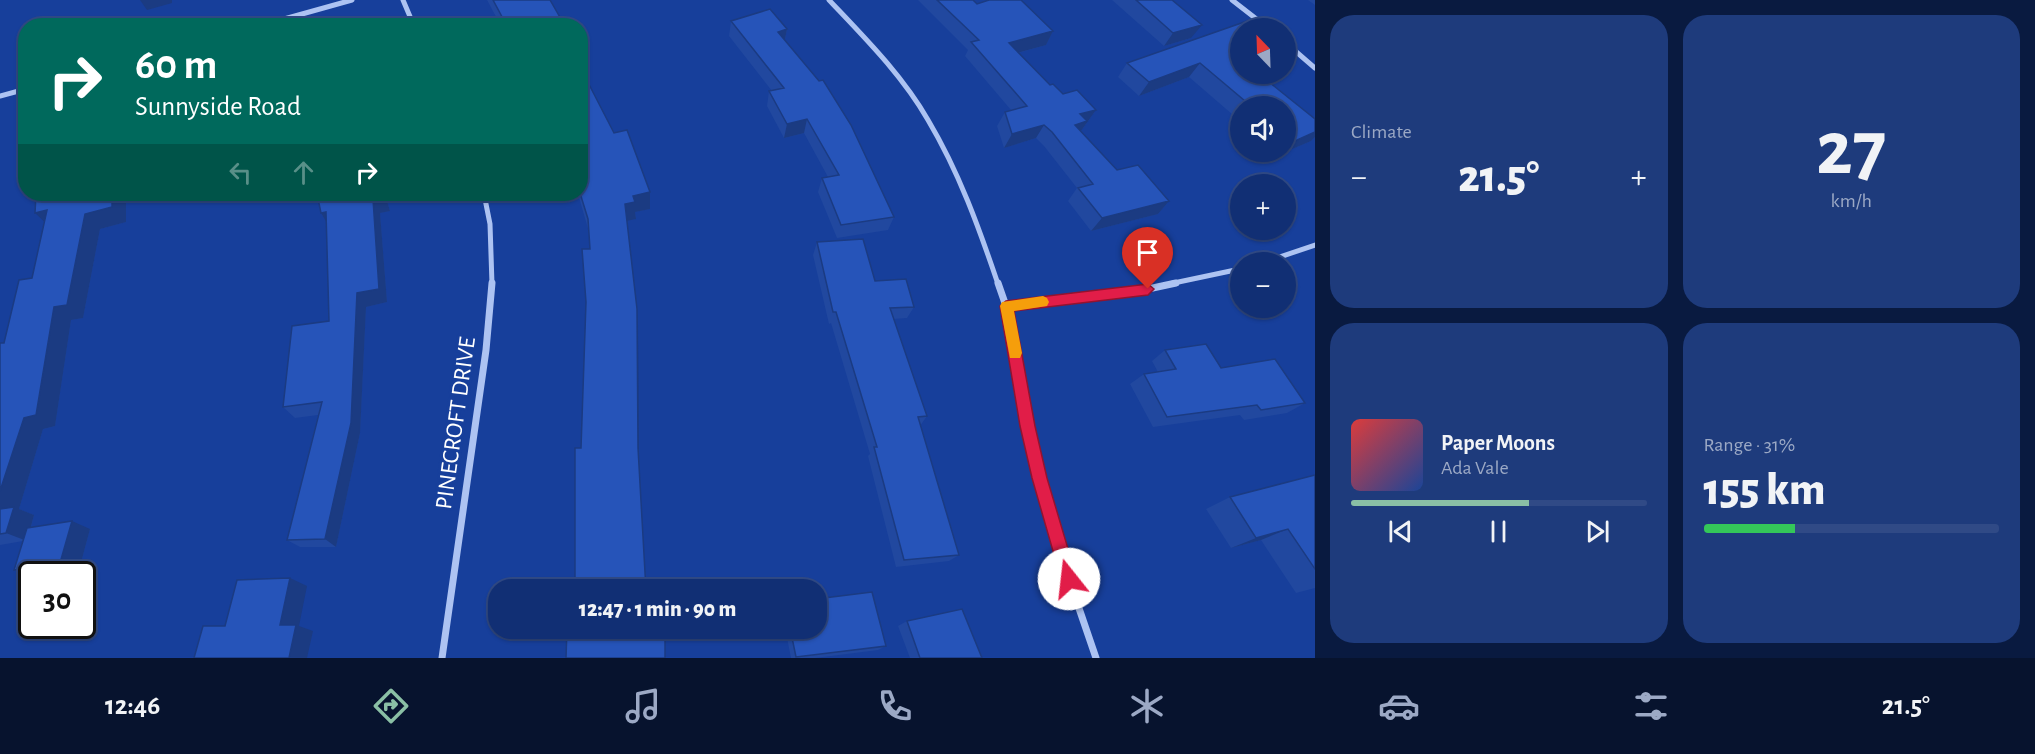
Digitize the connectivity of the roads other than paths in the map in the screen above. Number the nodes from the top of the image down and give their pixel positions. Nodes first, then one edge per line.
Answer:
1 (352, 0) edge
2 (403, 0) edge
3 (829, 0) edge
4 (1232, 0) edge
5 (287, 18) edge
6 (411, 18) edge
7 (1255, 18) edge
8 (1296, 52) edge
9 (1315, 68) edge
10 (18, 91) edge
11 (0, 96) edge
12 (485, 201) edge
13 (1315, 245) edge
14 (1294, 252) edge
15 (1230, 271) edge
16 (1006, 306) junction
17 (442, 658) edge
18 (1096, 658) edge

1 - 5 street
2 - 6 street
3 - 16 street
4 - 7 street
8 - 9 street
10 - 11 street
12 - 17 street, PINECROFT DRIVE
13 - 14 street
15 - 16 street
16 - 18 street

